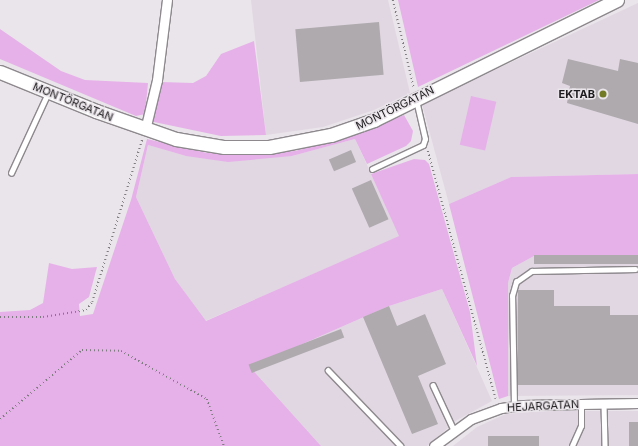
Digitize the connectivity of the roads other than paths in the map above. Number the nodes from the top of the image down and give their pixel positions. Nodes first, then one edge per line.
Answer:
1 (167, 0) edge
2 (617, 0) edge
3 (1, 74) edge
4 (48, 92) junction
5 (416, 97) junction
6 (145, 130) junction
7 (372, 169) dead end
8 (10, 173) dead end
9 (636, 269) dead end
10 (328, 370) dead end
11 (433, 385) dead end
12 (638, 403) edge
13 (581, 404) junction
14 (604, 404) junction
15 (514, 406) junction
16 (454, 430) junction
17 (401, 446) edge
18 (434, 446) edge
19 (572, 446) edge
20 (605, 446) edge

1 - 6 street
2 - 5 street, MONTÖRGATAN
3 - 4 street, MONTÖRGATAN
4 - 6 street, MONTÖRGATAN
4 - 8 lane
5 - 6 street, MONTÖRGATAN
5 - 7 lane
9 - 15 lane
10 - 17 lane
11 - 16 lane
12 - 14 street, HEJARGATAN
13 - 14 street, HEJARGATAN
13 - 15 street, HEJARGATAN
13 - 19 lane
14 - 20 lane
15 - 16 street, HEJARGATAN
16 - 18 street, HEJARGATAN

